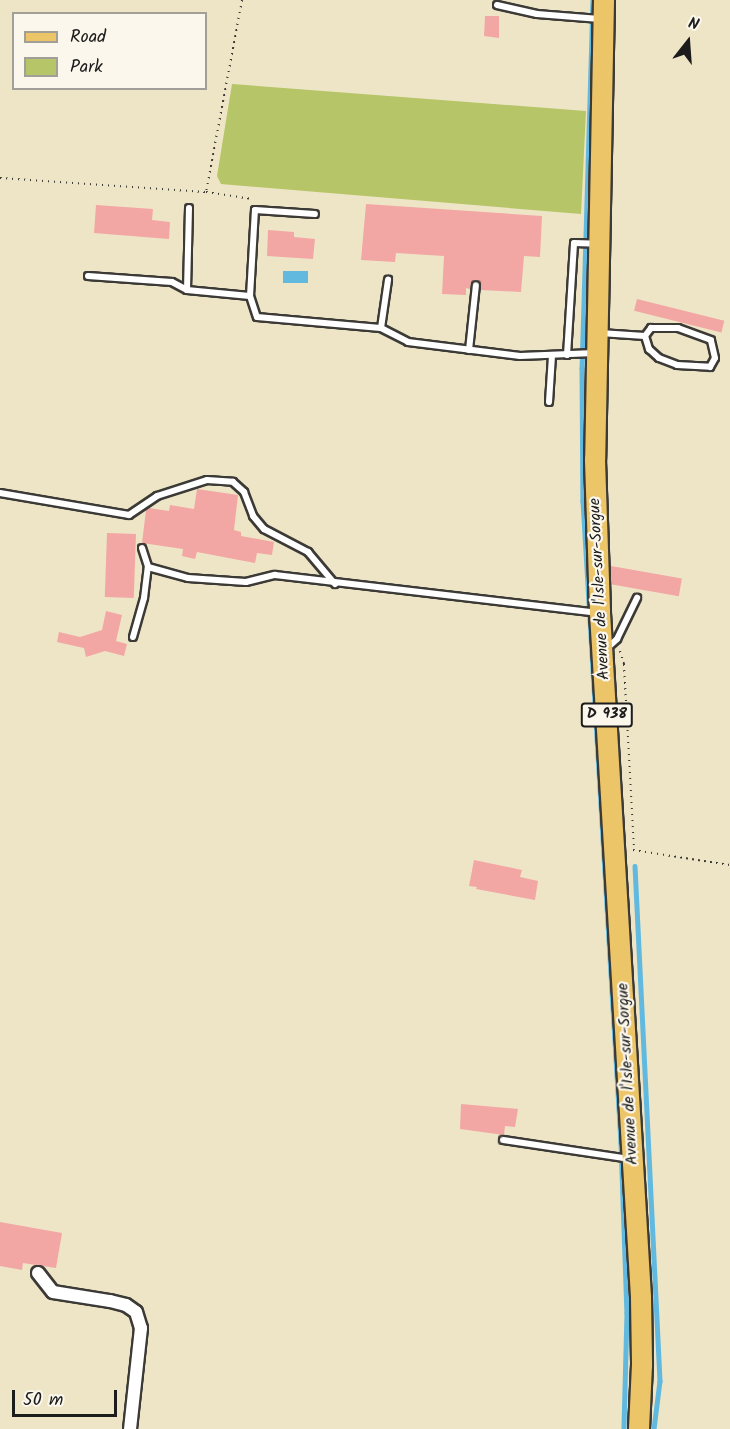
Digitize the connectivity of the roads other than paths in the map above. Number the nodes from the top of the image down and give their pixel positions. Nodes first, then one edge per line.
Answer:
1 (497, 5) dead end
2 (604, 10) edge
3 (189, 208) dead end
4 (315, 214) dead end
5 (598, 244) junction
6 (88, 276) dead end
7 (388, 280) dead end
8 (476, 285) dead end
9 (187, 290) junction
10 (250, 296) junction
11 (381, 328) junction
12 (596, 333) junction
13 (645, 336) junction
14 (469, 350) junction
15 (596, 353) junction
16 (567, 354) junction
17 (552, 355) junction
18 (549, 402) dead end
19 (0, 493) edge
20 (142, 548) dead end
21 (148, 567) junction
22 (335, 584) junction
23 (637, 598) dead end
24 (600, 613) junction
25 (133, 637) dead end
26 (610, 645) junction
27 (503, 1140) dead end
28 (633, 1159) junction
29 (38, 1273) dead end
30 (130, 1429) edge
31 (639, 1429) edge

1 - 2 lane
2 - 5 main road, Avenue de l'Isle-sur-Sorgue / D 938
3 - 9 lane
4 - 10 lane
5 - 12 main road, Avenue de l'Isle-sur-Sorgue / D 938
5 - 16 lane
6 - 9 lane
7 - 11 lane
8 - 14 lane
9 - 10 lane
10 - 11 lane
11 - 14 lane
12 - 13 lane
12 - 15 main road, Avenue de l'Isle-sur-Sorgue / D 938
13 - 13 lane
14 - 17 lane
15 - 16 lane
15 - 24 main road, Avenue de l'Isle-sur-Sorgue / D 938
16 - 17 lane
17 - 18 lane
19 - 22 lane
20 - 21 lane
21 - 22 lane
21 - 25 lane
22 - 24 lane
23 - 26 lane
24 - 26 main road, Avenue de l'Isle-sur-Sorgue / D 938
26 - 28 main road, Avenue de l'Isle-sur-Sorgue / D 938
27 - 28 lane
28 - 31 main road, Avenue de l'Isle-sur-Sorgue / D 938
29 - 30 street

